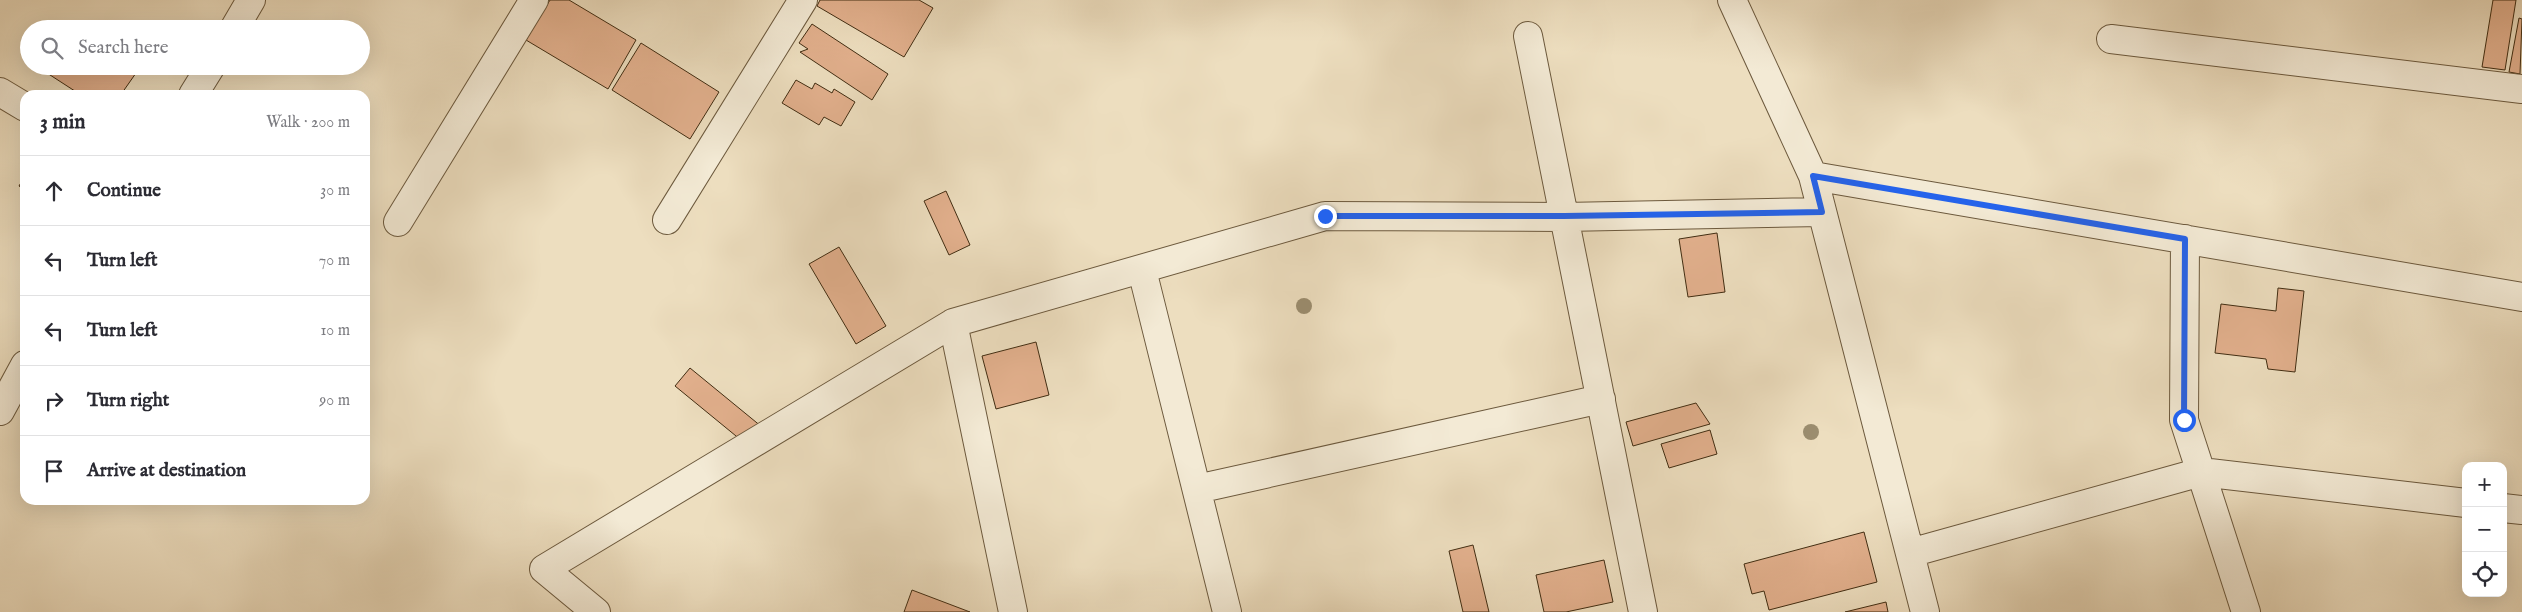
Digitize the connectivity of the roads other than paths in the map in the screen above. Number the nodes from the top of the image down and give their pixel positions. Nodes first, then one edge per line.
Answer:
1 (252, 0) edge
2 (534, 0) edge
3 (803, 0) edge
4 (1732, 0) edge
5 (240, 20) edge
6 (1528, 36) dead end
7 (2111, 39) dead end
8 (205, 75) edge
9 (2522, 89) edge
10 (196, 90) edge
11 (0, 92) edge
12 (20, 104) edge
13 (1813, 176) junction
14 (1822, 212) junction
15 (1564, 216) junction
16 (667, 220) dead end
17 (398, 222) dead end
18 (2185, 239) junction
19 (1142, 270) junction
20 (2522, 297) edge
21 (953, 323) junction
22 (20, 374) edge
23 (1601, 399) junction
24 (0, 411) edge
25 (2201, 472) junction
26 (1197, 489) junction
27 (2462, 503) edge
28 (2507, 508) edge
29 (2522, 510) edge
30 (1910, 553) junction
31 (596, 612) edge
32 (1013, 612) edge
33 (1227, 612) edge
34 (1643, 612) edge
35 (1925, 612) edge
36 (2246, 612) edge

1 - 5 street
2 - 17 street
3 - 16 street
4 - 13 street
6 - 15 street
7 - 9 street
8 - 10 street
11 - 12 street
13 - 14 street
13 - 18 street
14 - 15 street
14 - 30 street
15 - 19 street
15 - 23 street
18 - 20 street
18 - 25 street
19 - 21 street
19 - 26 street
21 - 31 street
21 - 32 street
22 - 24 street
23 - 26 street
23 - 34 street
25 - 27 street
25 - 30 street
25 - 36 street
26 - 33 street
28 - 29 street
30 - 35 street

